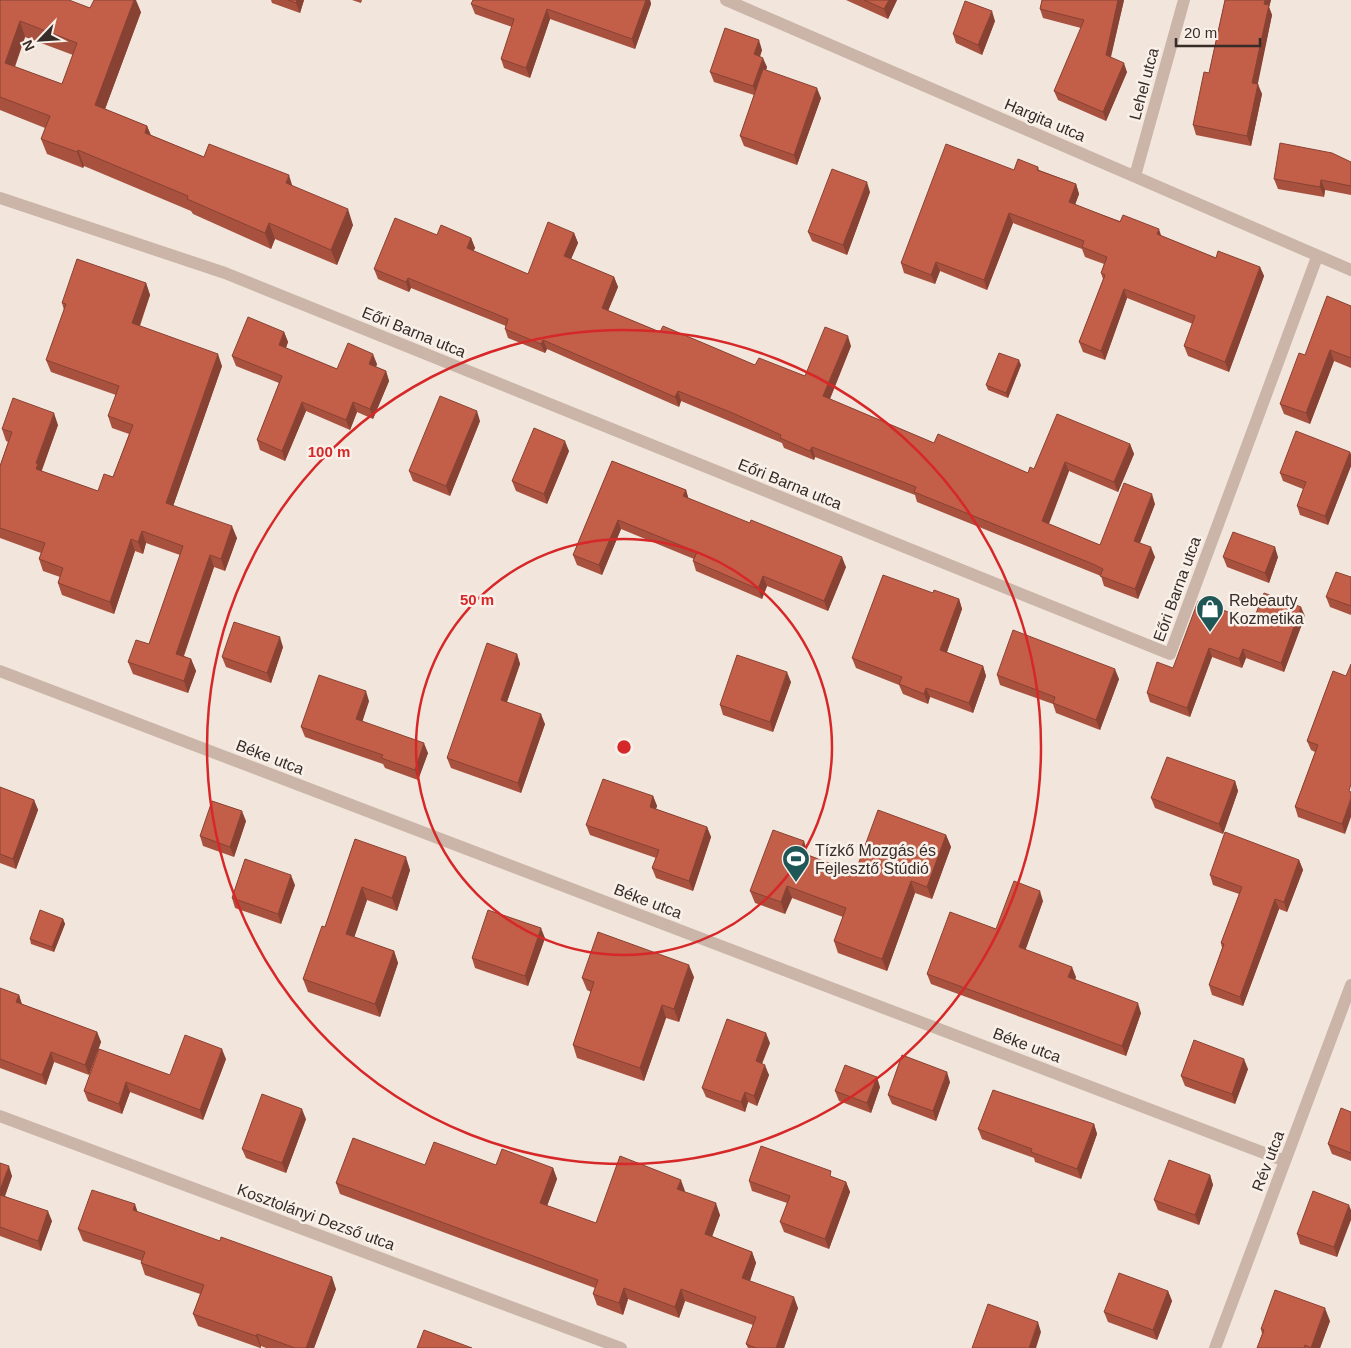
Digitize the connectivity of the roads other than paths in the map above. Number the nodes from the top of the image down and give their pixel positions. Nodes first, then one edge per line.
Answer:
1 (726, 0) edge
2 (1184, 0) edge
3 (1135, 176) junction
4 (0, 198) edge
5 (1317, 257) junction
6 (1351, 270) edge
7 (0, 671) edge
8 (1351, 985) edge
9 (0, 1116) edge
10 (1285, 1161) junction
11 (621, 1348) edge
12 (1215, 1348) edge

1 - 3 street, Hargita utca
2 - 3 street, Lehel utca
3 - 5 street, Hargita utca
4 - 5 street, Eőri Barna utca
5 - 6 street, Hargita utca
7 - 10 street, Béke utca
8 - 10 street, Rév utca
9 - 11 street, Kosztolányi Dezső utca
10 - 12 street, Rév utca

